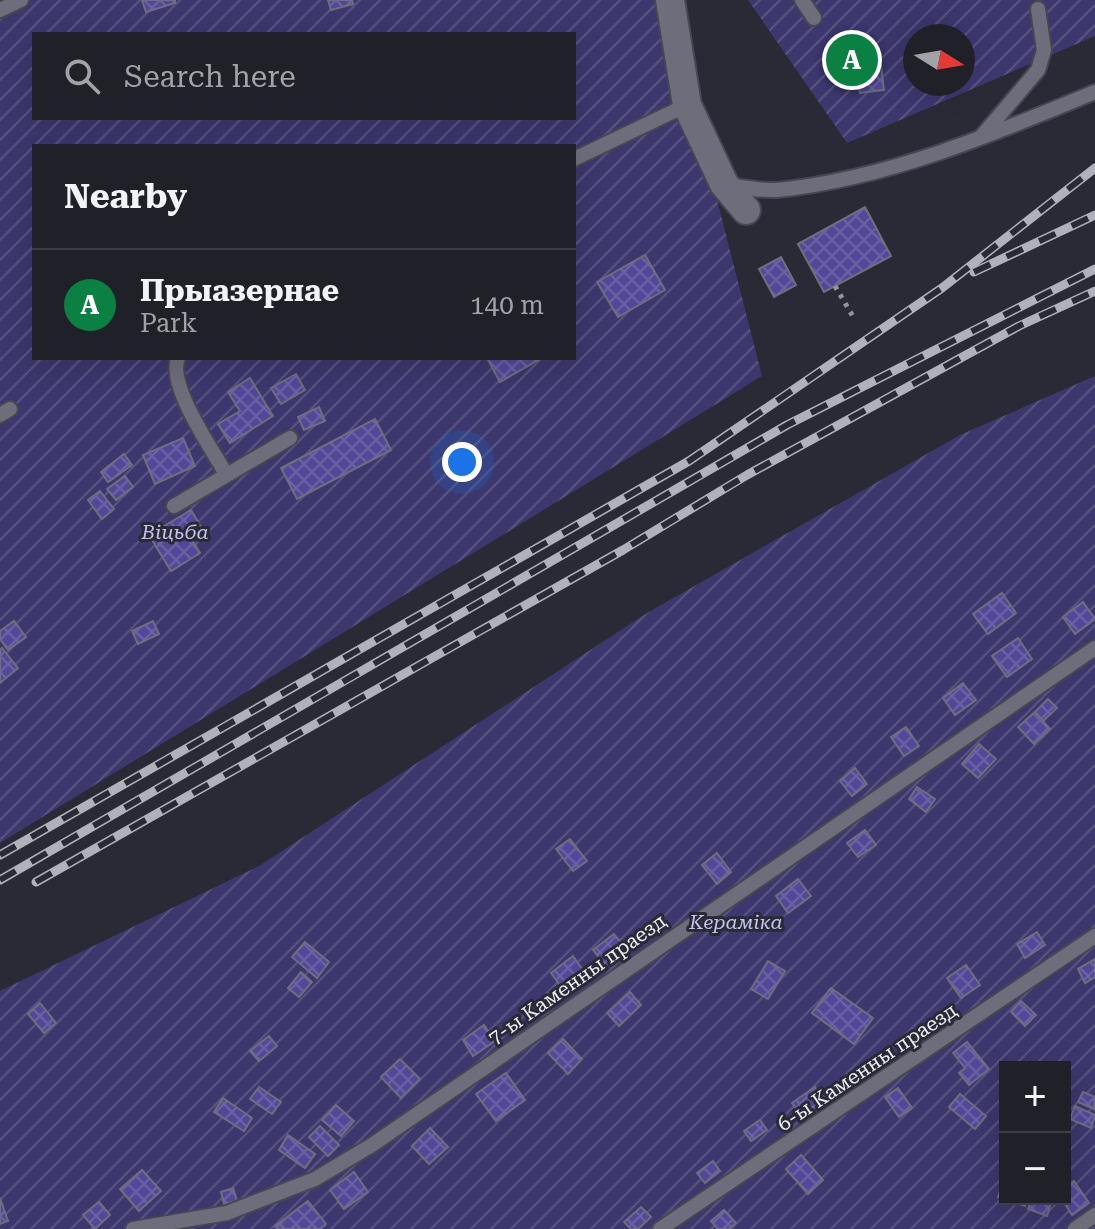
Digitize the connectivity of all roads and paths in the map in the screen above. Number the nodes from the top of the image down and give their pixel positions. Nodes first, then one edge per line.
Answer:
1 (21, 0) edge
2 (670, 0) edge
3 (802, 0) edge
4 (1038, 9) dead end
5 (0, 10) edge
6 (814, 18) dead end
7 (1095, 92) edge
8 (687, 105) junction
9 (981, 137) junction
10 (576, 158) edge
11 (724, 184) junction
12 (746, 210) dead end
13 (835, 286) dead end
14 (855, 320) dead end
15 (177, 360) edge
16 (290, 438) dead end
17 (226, 474) junction
18 (174, 506) dead end
19 (1095, 648) edge
20 (1095, 936) edge
21 (1095, 1215) edge
22 (133, 1229) edge
23 (660, 1229) edge
24 (1075, 1229) edge

1 - 5 lane
2 - 8 street
3 - 6 lane
4 - 9 lane
7 - 9 lane
8 - 10 lane
8 - 11 street
9 - 11 lane
11 - 12 street
13 - 14 path
15 - 17 lane
16 - 17 lane
17 - 18 lane
19 - 22 lane, 7-ы Каменны праезд
20 - 23 lane, 6-ы Каменны праезд
21 - 24 lane

